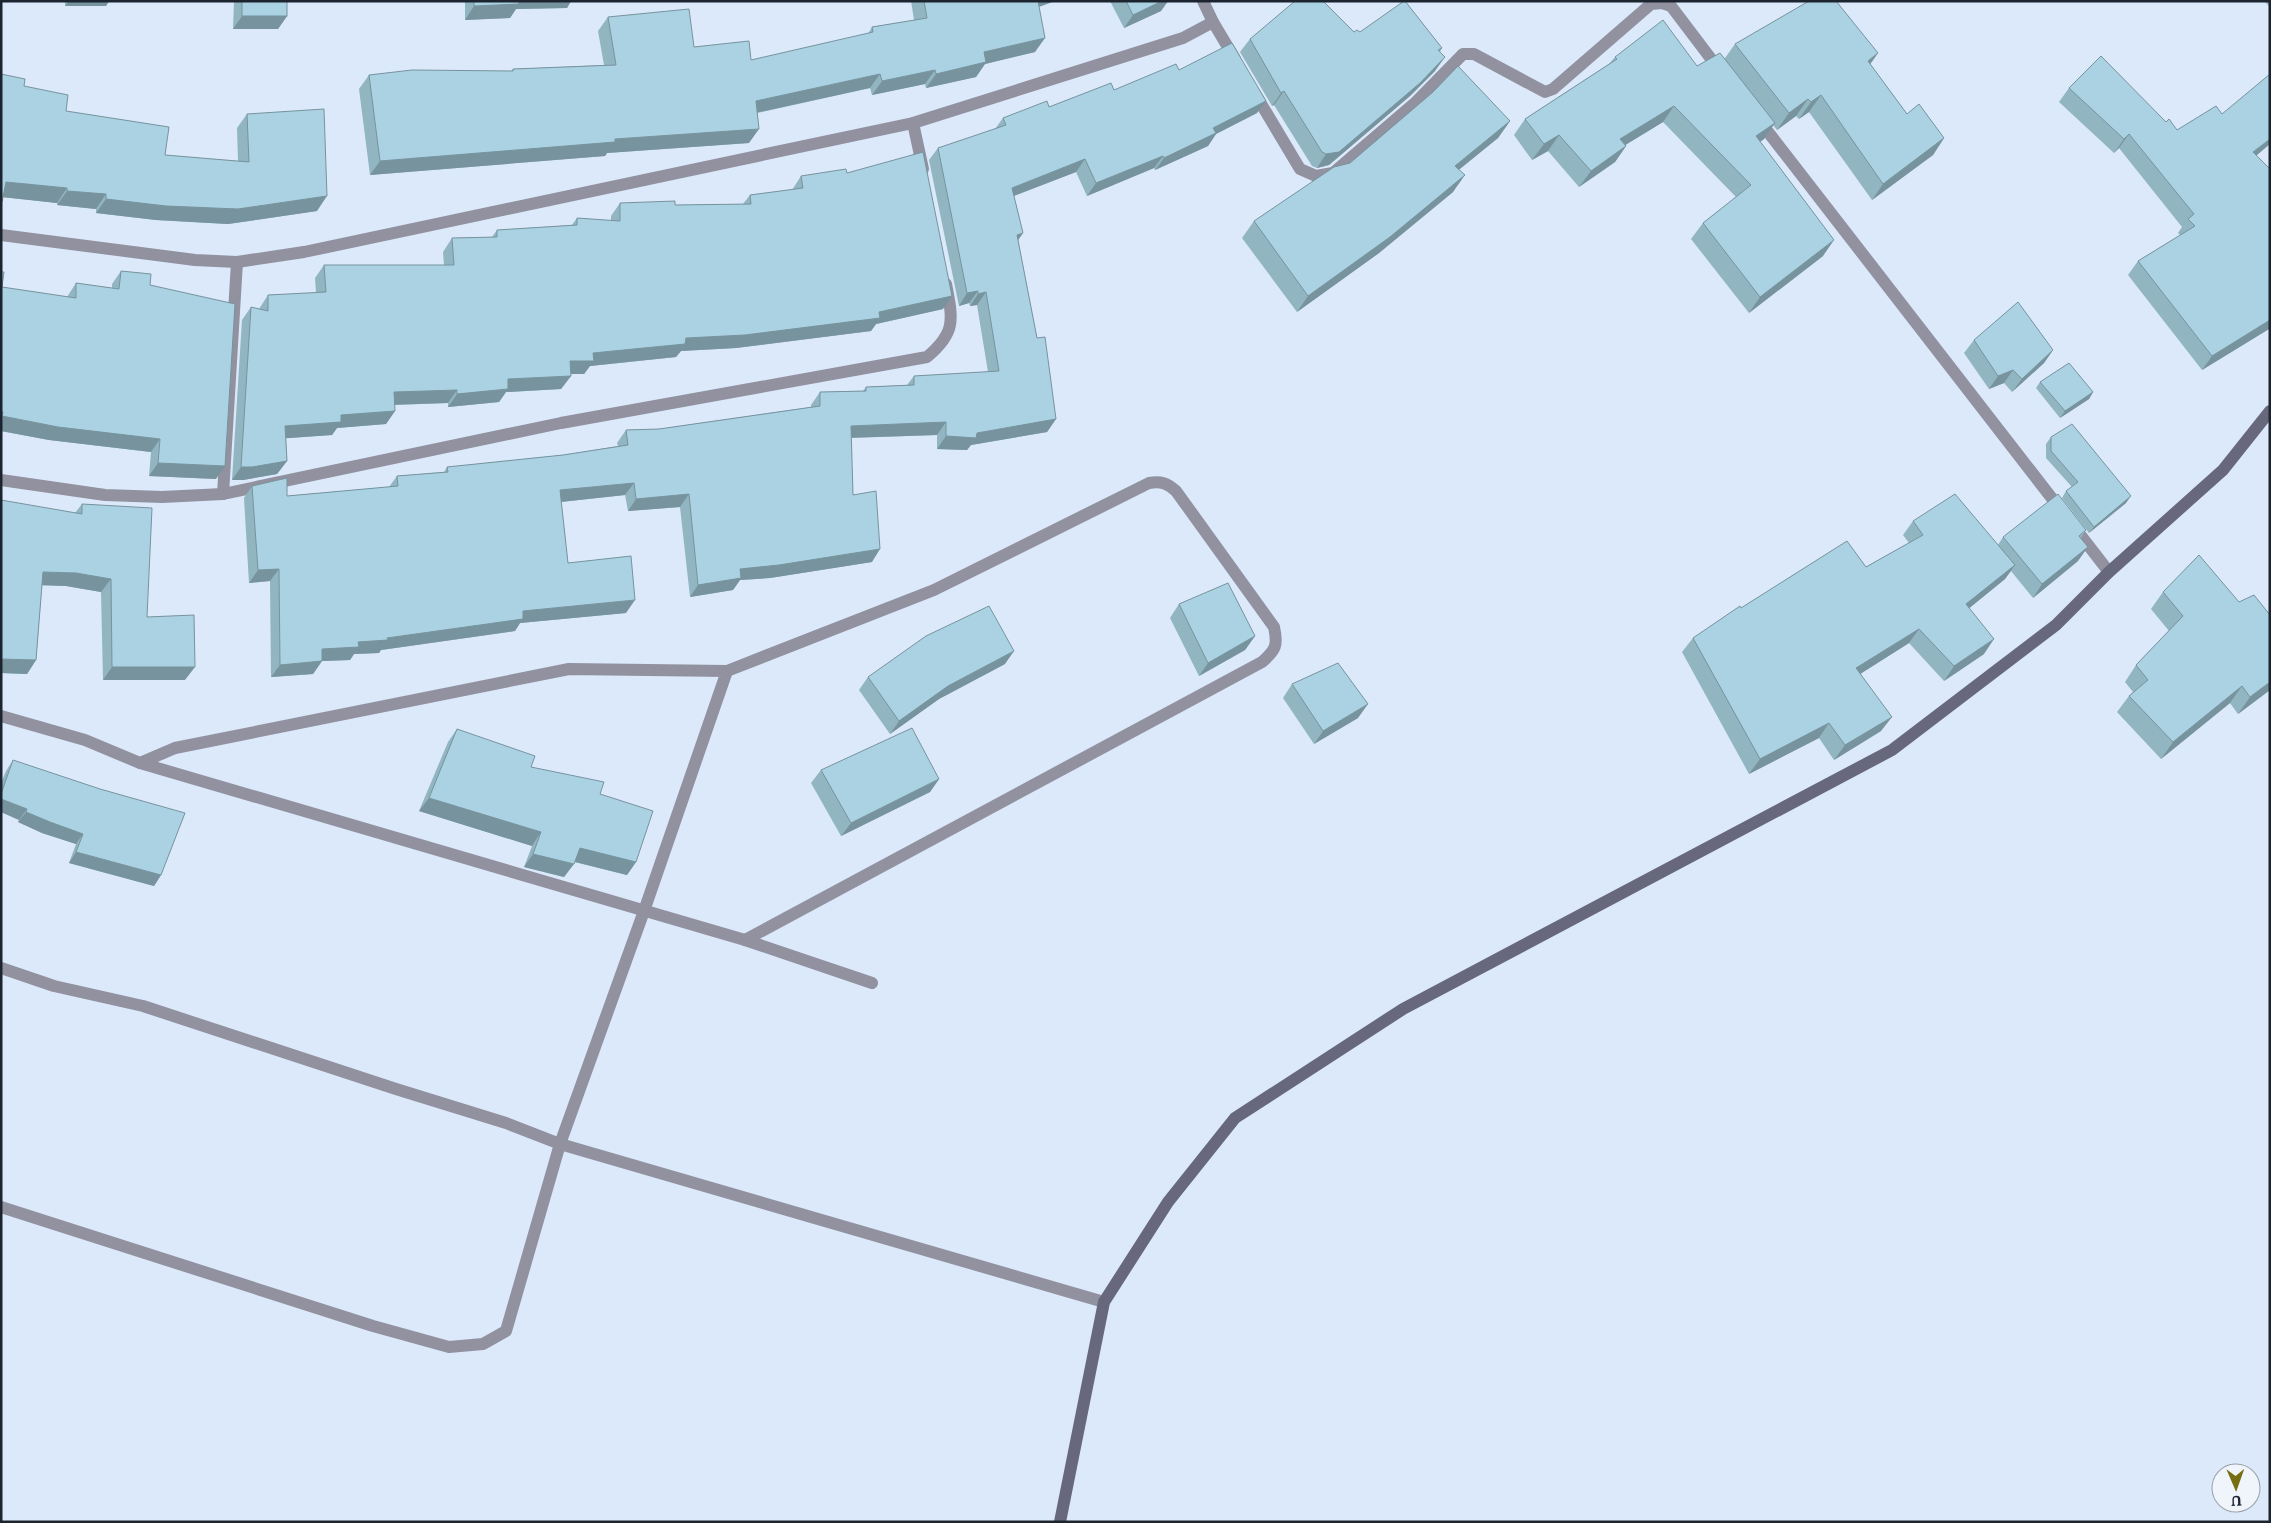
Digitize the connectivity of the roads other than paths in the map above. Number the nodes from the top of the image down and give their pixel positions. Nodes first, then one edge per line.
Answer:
1 (1203, 1) edge
2 (1213, 22) junction
3 (1732, 85) edge
4 (1750, 109) edge
5 (913, 123) junction
6 (925, 181) edge
7 (1, 235) edge
8 (237, 262) junction
9 (943, 269) edge
10 (2270, 411) edge
11 (1, 480) edge
12 (223, 494) junction
13 (2109, 572) junction
14 (727, 671) junction
15 (1, 716) edge
16 (140, 763) junction
17 (644, 911) junction
18 (745, 940) junction
19 (1, 968) edge
20 (872, 983) dead end
21 (560, 1144) junction
22 (1, 1207) edge
23 (1104, 1302) junction
24 (1060, 1522) edge

1 - 2 street
2 - 3 street
2 - 5 street
4 - 13 street
5 - 6 street
5 - 8 street
7 - 8 street
8 - 12 street
9 - 12 street
10 - 13 street
11 - 12 street
13 - 23 street
14 - 16 street
14 - 17 street
14 - 18 street
15 - 16 street
16 - 17 street
17 - 18 street
17 - 21 street
18 - 20 street
19 - 21 street
21 - 22 street
21 - 23 street
23 - 24 street

